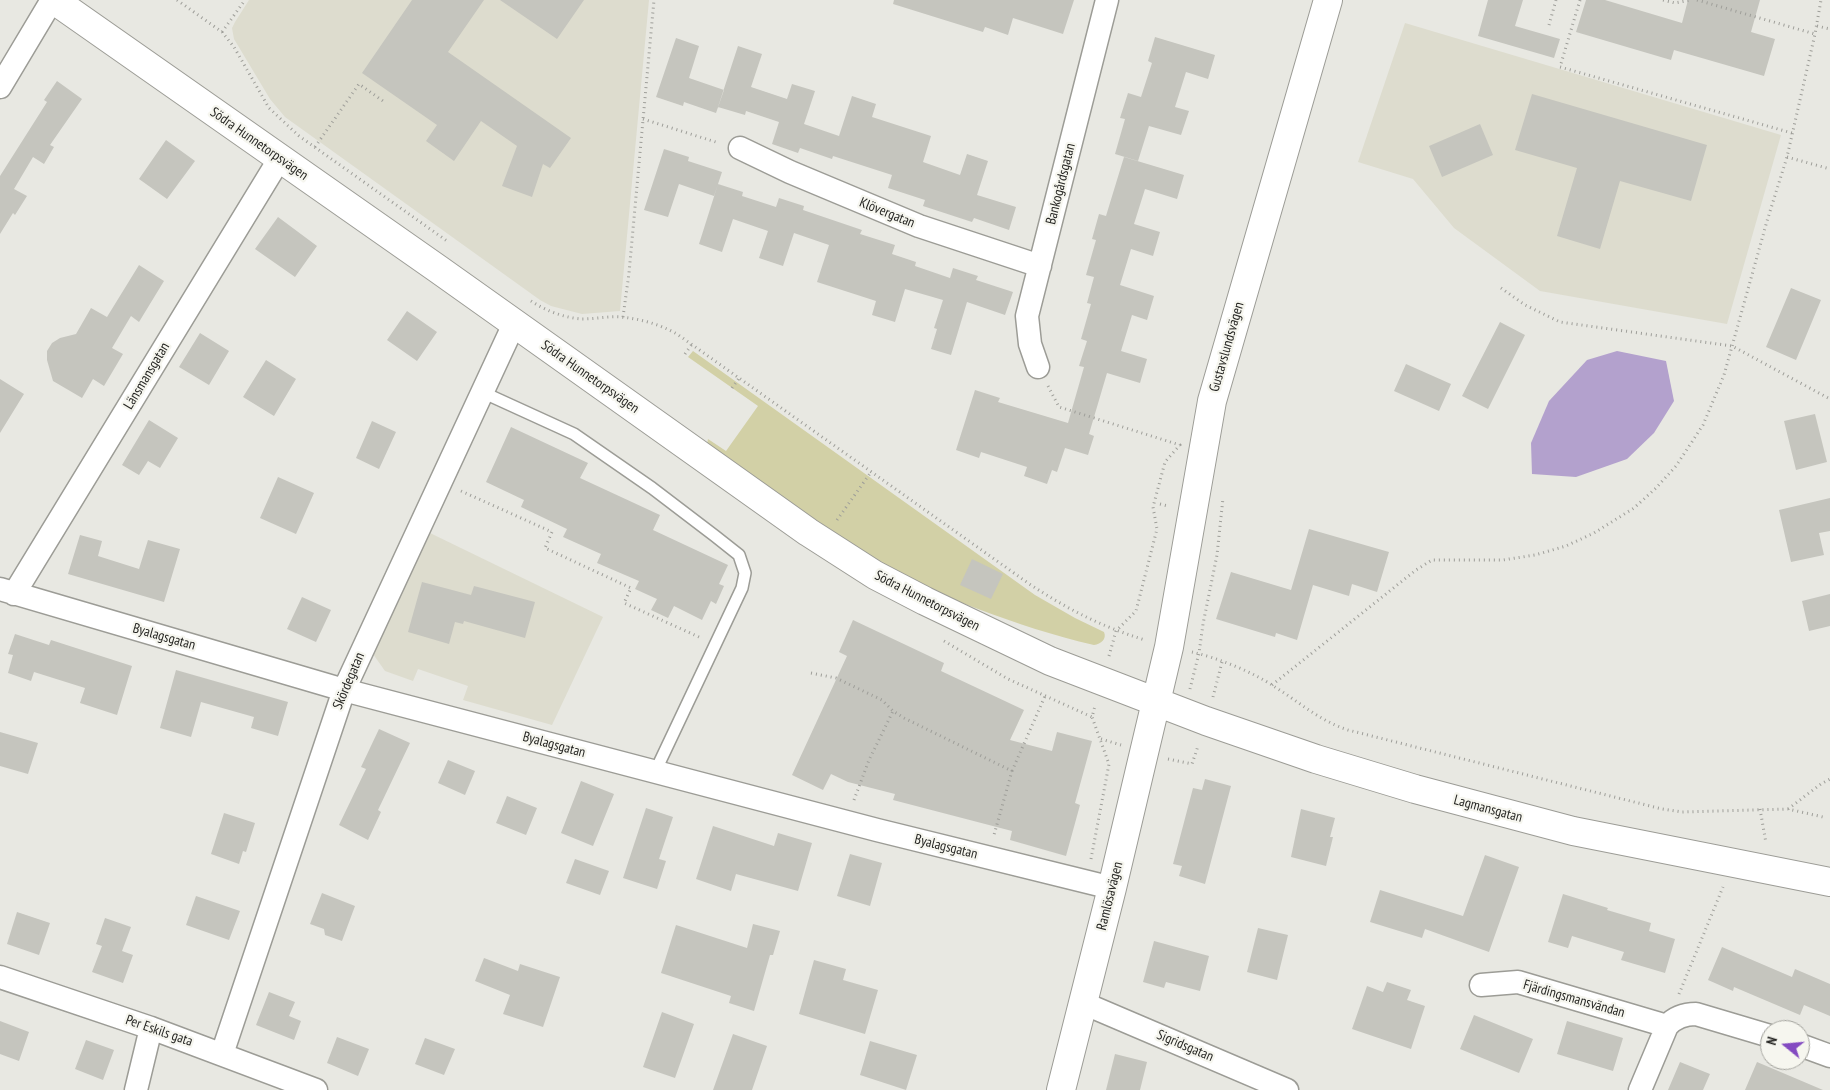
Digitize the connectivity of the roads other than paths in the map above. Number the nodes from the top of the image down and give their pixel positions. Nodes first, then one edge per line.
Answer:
1 (53, 0) edge
2 (1107, 0) edge
3 (1328, 0) edge
4 (0, 87) edge
5 (740, 148) road end
6 (280, 158) junction
7 (1040, 266) junction
8 (514, 324) junction
9 (1038, 367) road end
10 (482, 392) junction
11 (7, 592) edge
12 (344, 690) junction
13 (1156, 701) junction
14 (655, 772) junction
15 (1830, 882) edge
16 (1112, 888) junction
17 (0, 977) edge
18 (1481, 985) dead end
19 (1083, 1003) junction
20 (1673, 1022) junction
21 (151, 1028) junction
22 (1760, 1033) edge
23 (1810, 1049) edge
24 (222, 1054) junction
25 (1830, 1056) edge
26 (136, 1090) edge
27 (316, 1090) edge
28 (1061, 1090) edge
29 (1287, 1090) edge
30 (1640, 1090) edge

1 - 4 street
1 - 6 street, Södra Hunnetorpsvägen
2 - 7 street, Bankogårdsgatan
3 - 13 street, Gustavslundsvägen
5 - 7 street, Klövergatan
6 - 8 street, Södra Hunnetorpsvägen
6 - 11 street, Länsmansgatan
7 - 9 street, Bankogårdsgatan
8 - 10 street, Skördegatan
8 - 13 street, Södra Hunnetorpsvägen
10 - 12 street, Skördegatan
10 - 14 lane
11 - 12 street, Byalagsgatan
12 - 14 street, Byalagsgatan
12 - 24 street, Skördegatan
13 - 15 street, Lagmansgatan
13 - 16 street, Ramlösavägen
14 - 16 street, Byalagsgatan
16 - 19 street, Ramlösavägen
17 - 21 street, Per Eskils gata
18 - 20 street, Fjärdingsmansvändan
19 - 28 street, Ramlösavägen
19 - 29 street, Sigridsgatan
20 - 22 street, Fjärdingsmansvändan
20 - 30 street
21 - 24 street, Per Eskils gata
21 - 26 street
23 - 25 street
24 - 27 street, Per Eskils gata

